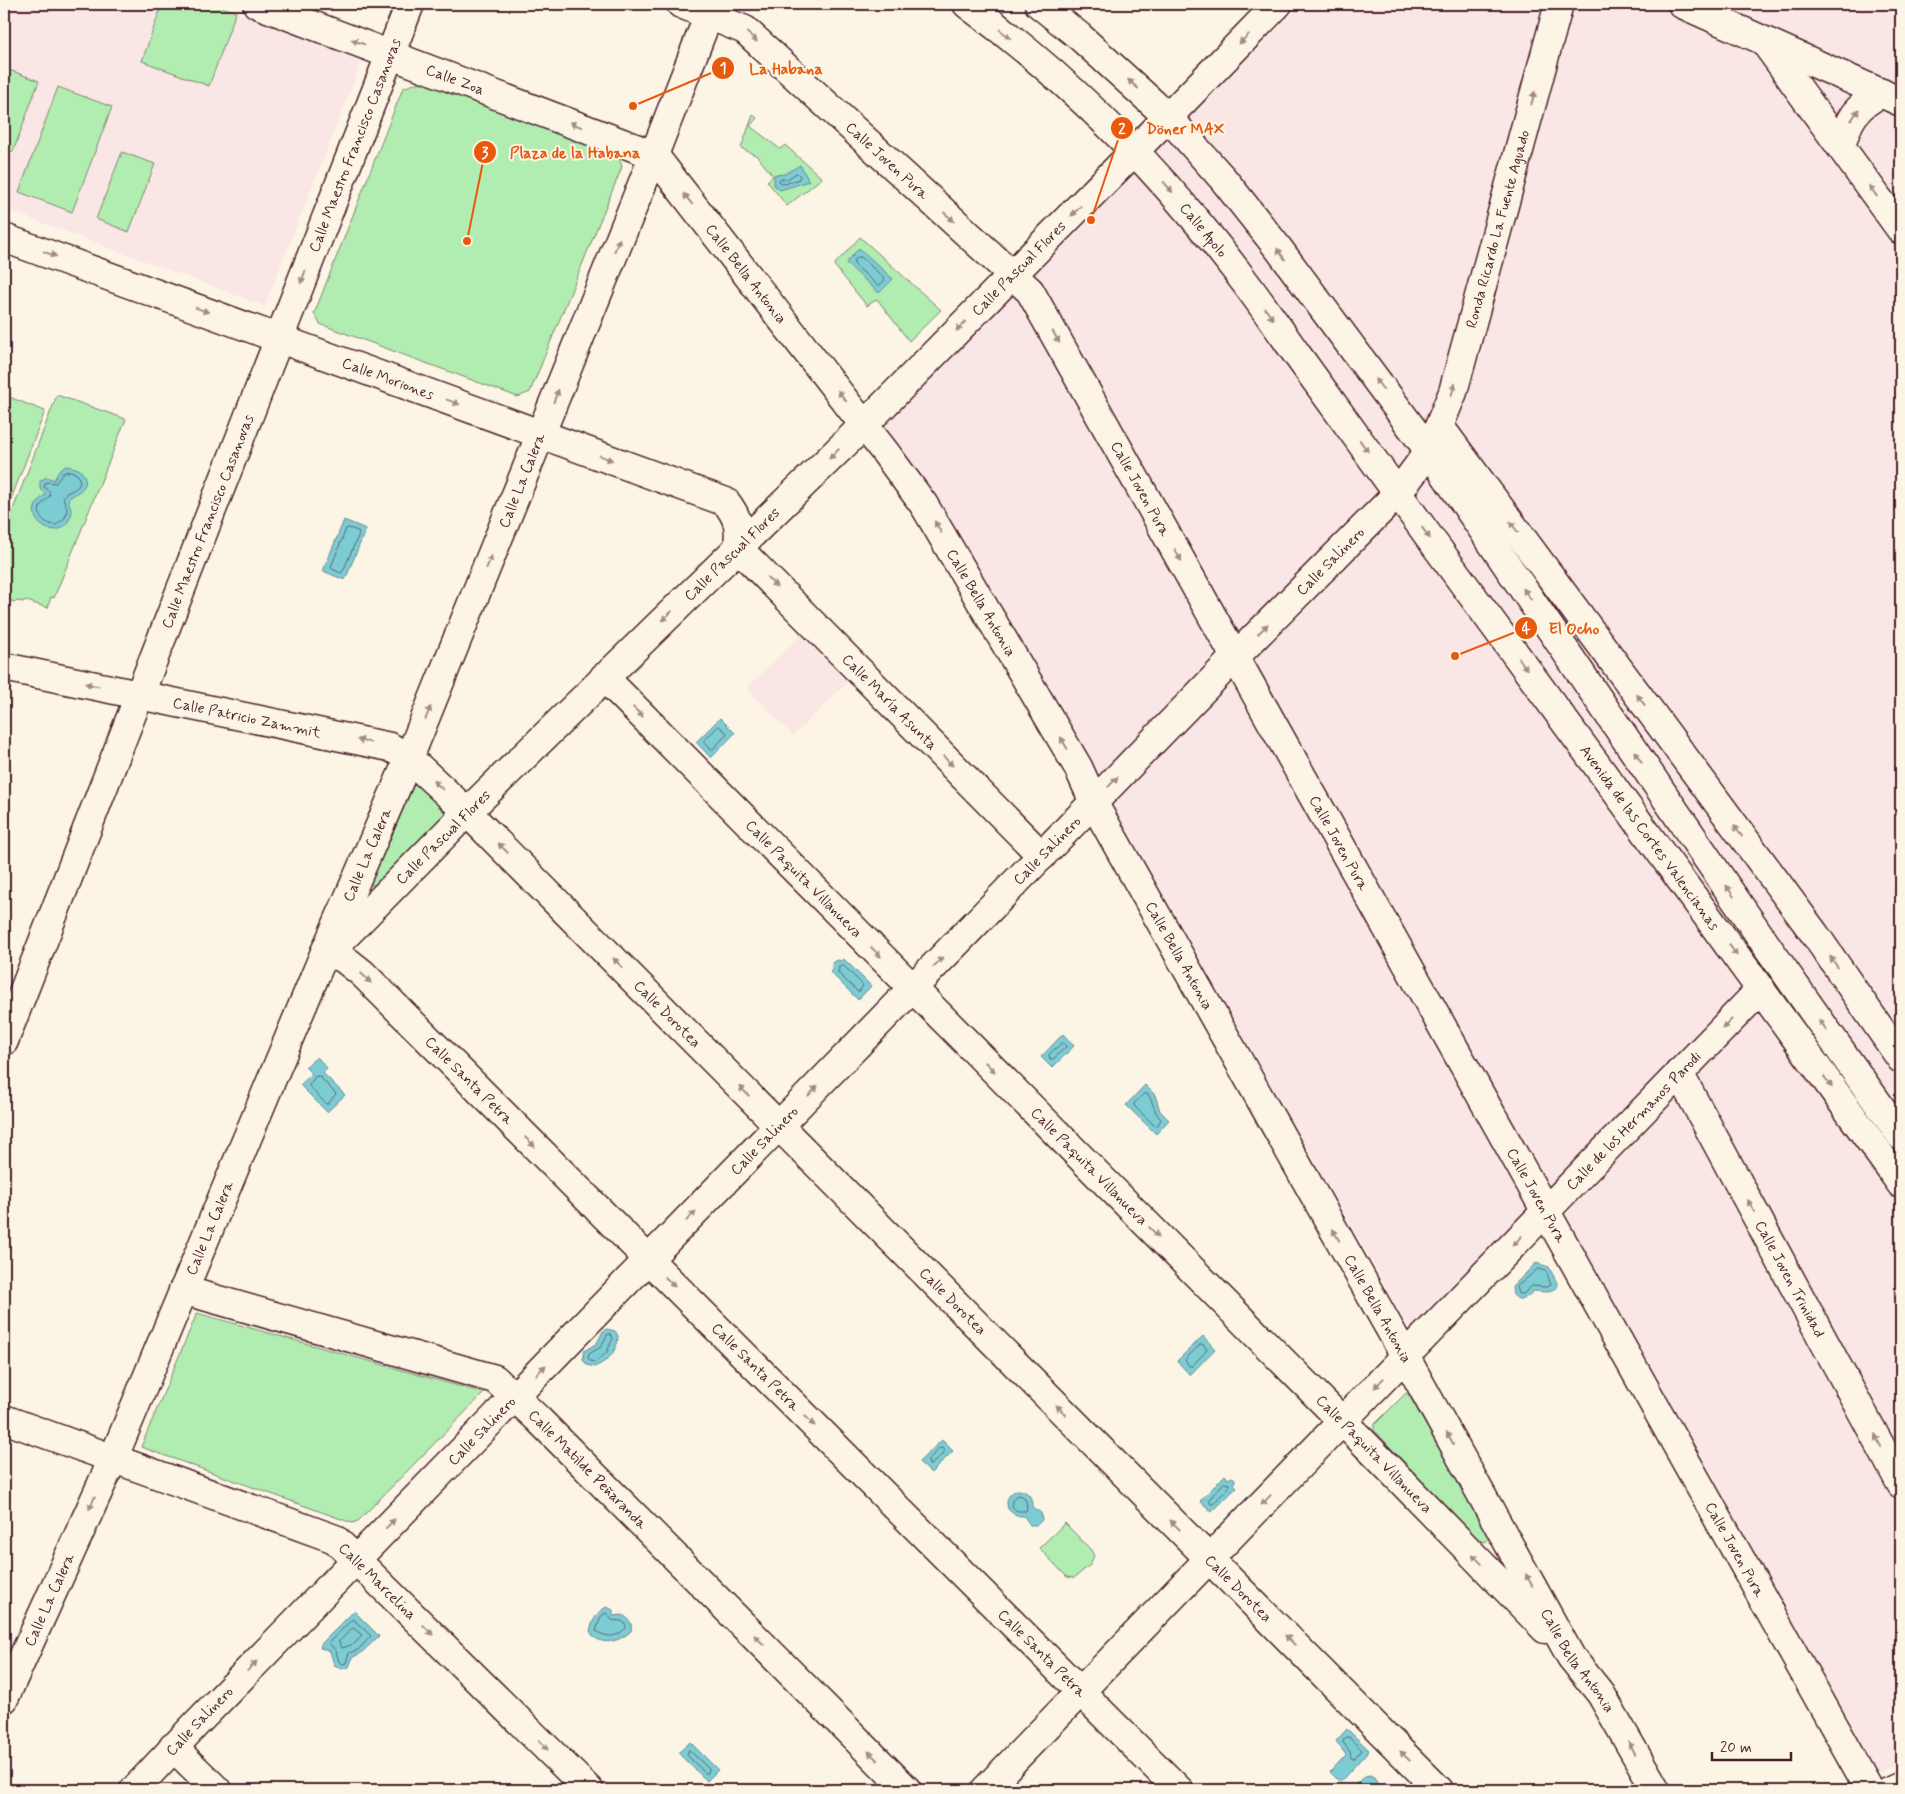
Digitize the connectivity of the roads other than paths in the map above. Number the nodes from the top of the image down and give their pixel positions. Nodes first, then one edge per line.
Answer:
1 (257, 4) edge
2 (410, 4) edge
3 (681, 4) edge
4 (967, 4) edge
5 (1039, 4) edge
6 (1278, 4) edge
7 (1559, 4) edge
8 (1682, 4) edge
9 (711, 9) edge
10 (1728, 13) edge
11 (1764, 40) junction
12 (390, 54) junction
13 (1892, 98) edge
14 (1168, 117) junction
15 (1841, 147) junction
16 (1135, 151) junction
17 (654, 155) junction
18 (1901, 230) edge
19 (4, 238) edge
20 (1013, 274) junction
21 (279, 338) junction
22 (864, 425) junction
23 (541, 434) junction
24 (1434, 439) junction
25 (1398, 493) junction
26 (738, 548) junction
27 (1235, 657) junction
28 (4, 667) edge
29 (604, 677) junction
30 (139, 695) junction
31 (409, 758) junction
32 (1093, 802) junction
33 (467, 812) junction
34 (1042, 856) junction
35 (325, 952) junction
36 (912, 989) junction
37 (1761, 989) junction
38 (4, 1041) edge
39 (1901, 1059) edge
40 (1679, 1073) junction
41 (779, 1126) junction
42 (1901, 1136) edge
43 (1901, 1184) edge
44 (1545, 1211) junction
45 (648, 1260) junction
46 (183, 1290) junction
47 (1405, 1356) junction
48 (514, 1397) junction
49 (4, 1419) edge
50 (1342, 1421) junction
51 (112, 1458) junction
52 (1901, 1484) edge
53 (356, 1559) junction
54 (1209, 1559) junction
55 (1571, 1657) junction
56 (1080, 1691) junction
57 (4, 1699) edge
58 (174, 1747) junction
59 (1901, 1784) edge
60 (134, 1790) edge
61 (217, 1790) edge
62 (588, 1790) edge
63 (908, 1790) edge
64 (985, 1790) edge
65 (1179, 1790) edge
66 (1439, 1790) edge
67 (1656, 1790) edge
68 (1870, 1790) edge
69 (1890, 1790) edge

12 -> 1 street, Calle Zoa
2 - 12 street, Calle Maestro Francisco Casanovas
3 - 9 street, Calle Joven Pura
4 -> 16 street, Calle Apolo
14 -> 5 street
6 -> 14 street, Calle Pascual Flores
24 -> 7 street, Ronda Ricardo La Fuente Aguado
8 - 10 street
9 - 17 street, Calle La Calera
9 -> 20 street, Calle Joven Pura
10 - 11 street
11 - 13 street
11 - 15 street
17 -> 12 street, Calle Zoa
12 -> 21 street, Calle Maestro Francisco Casanovas
15 -> 13 street
14 - 16 street, Calle Pascual Flores
24 -> 14 street
18 -> 15 street
16 -> 20 street, Calle Pascual Flores
16 -> 25 street, Calle Apolo
22 -> 17 street, Calle Bella Antonia
23 -> 17 street, Calle La Calera
19 -> 21 street, Calle Moriones
20 -> 22 street, Calle Pascual Flores
20 -> 27 street, Calle Joven Pura
21 -> 23 street, Calle Moriones
21 - 30 street, Calle Maestro Francisco Casanovas
22 -> 26 street, Calle Pascual Flores
32 -> 22 street, Calle Bella Antonia
23 -> 26 street, Calle Moriones
31 -> 23 street, Calle La Calera
24 - 25 street, Ronda Ricardo La Fuente Aguado
39 -> 24 street
42 -> 24 street
27 -> 25 street, Calle Salinero
25 -> 37 street, Avenida de las Cortes Valencianas
26 -> 29 street, Calle Pascual Flores
26 -> 34 street, Calle María Asunta
32 -> 27 street, Calle Salinero
27 - 44 street, Calle Joven Pura
30 -> 28 street, Calle Patricio Zammit
29 - 33 street, Calle Pascual Flores
29 -> 36 street, Calle Paquita Villanueva
31 -> 30 street, Calle Patricio Zammit
30 - 38 street, Calle Maestro Francisco Casanovas
33 -> 31 street, Calle Patricio Zammit
31 - 35 street, Calle La Calera
32 - 34 street, Calle Salinero
47 -> 32 street, Calle Bella Antonia
33 - 35 street, Calle Pascual Flores
41 -> 33 street, Calle Dorotea
36 -> 34 street, Calle Salinero
35 -> 45 street, Calle Santa Petra
35 - 46 street, Calle La Calera
41 -> 36 street, Calle Salinero
36 -> 50 street, Calle Paquita Villanueva
37 -> 40 street, Calle de los Hermanos Parodi
37 -> 43 street, Avenida de las Cortes Valencianas
40 - 44 street, Calle de los Hermanos Parodi
52 -> 40 street, Calle Joven Trinidad
45 -> 41 street, Calle Salinero
54 -> 41 street, Calle Dorotea
44 -> 47 street, Calle de los Hermanos Parodi
44 - 68 street, Calle Joven Pura
48 -> 45 street, Calle Salinero
45 -> 56 street, Calle Santa Petra
46 - 48 street, Calle Matilde Peñaranda
46 - 51 street, Calle La Calera
47 -> 50 street, Calle de los Hermanos Parodi
55 -> 47 street, Calle Bella Antonia
53 -> 48 street, Calle Salinero
63 -> 48 street, Calle Matilde Peñaranda
49 - 51 street, Calle Marcelina
50 -> 54 street, Calle de los Hermanos Parodi
55 -> 50 street, Calle Paquita Villanueva
51 - 53 street, Calle Marcelina
51 -> 57 street, Calle La Calera
58 -> 53 street, Calle Salinero
53 -> 62 street, Calle Marcelina
54 - 56 street, Calle de los Hermanos Parodi
66 -> 54 street, Calle Dorotea
67 -> 55 street, Calle Bella Antonia
56 - 64 street, Calle de los Hermanos Parodi
56 - 65 street, Calle Santa Petra
58 - 60 street, Calle Salinero
58 - 61 street
59 - 69 street

